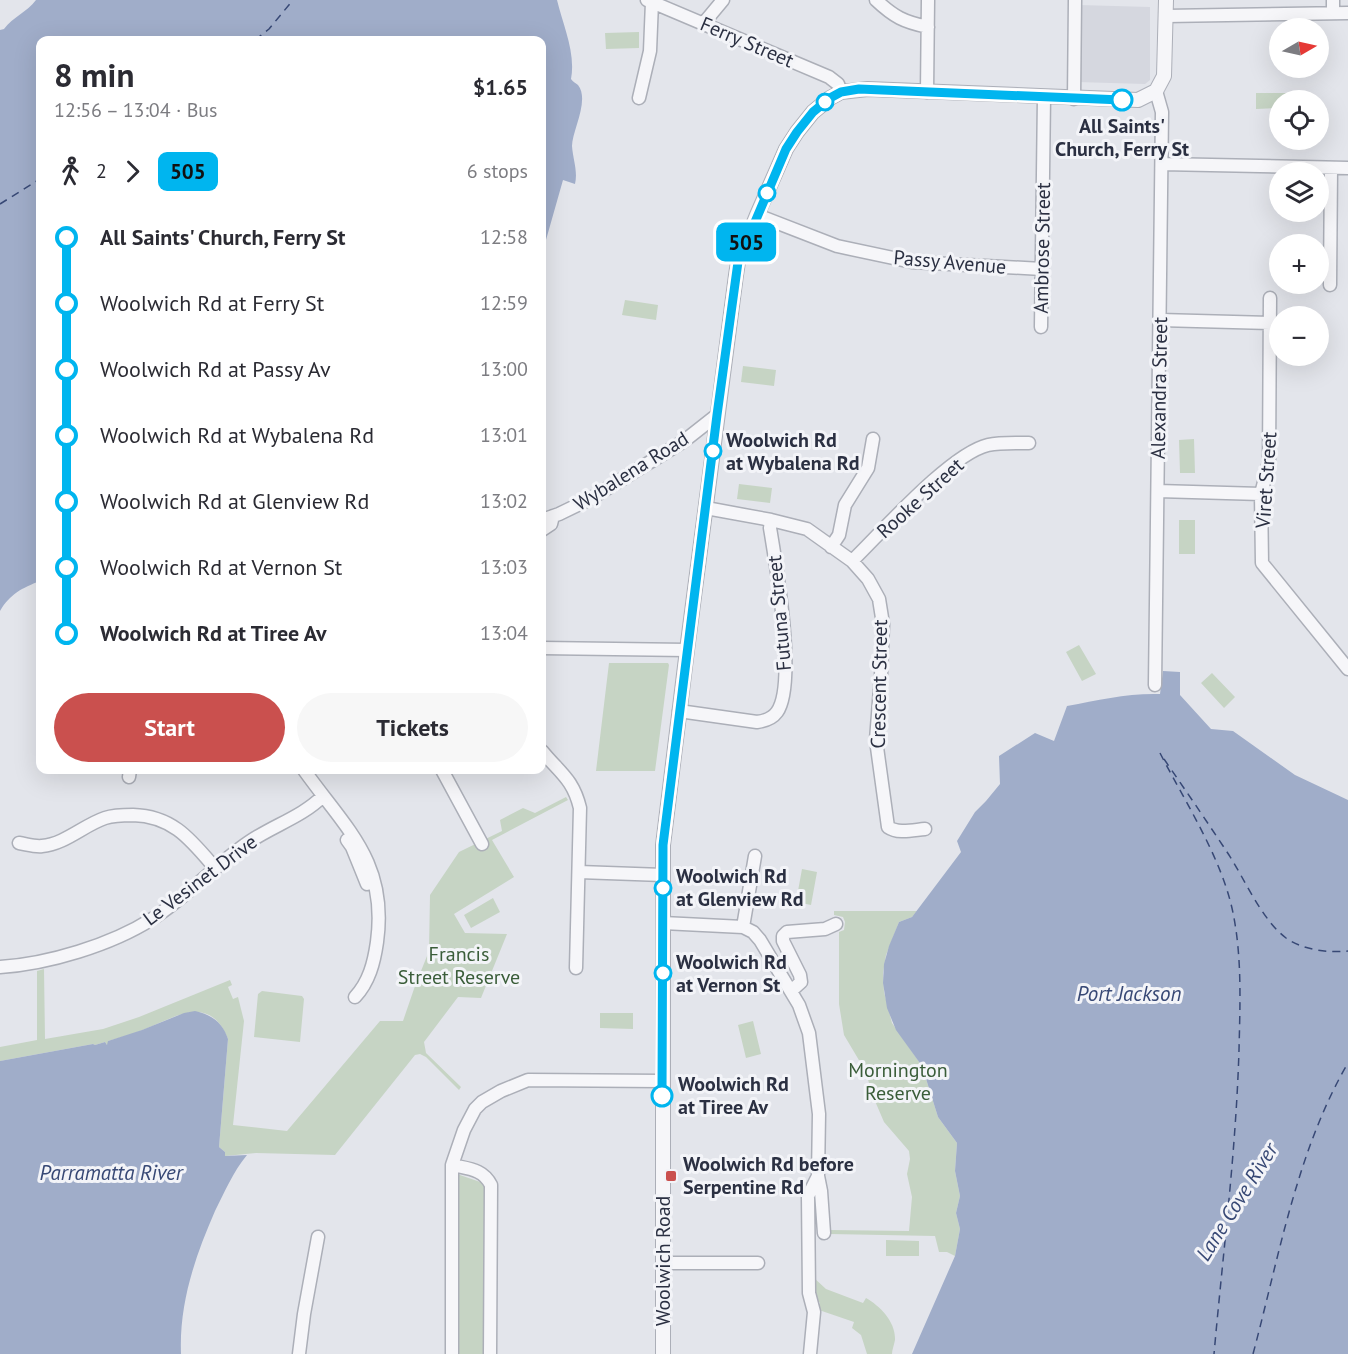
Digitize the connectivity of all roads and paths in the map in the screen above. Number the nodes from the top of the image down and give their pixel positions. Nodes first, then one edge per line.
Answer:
1 (723, 0) edge
2 (876, 0) edge
3 (928, 0) edge
4 (1075, 0) edge
5 (1166, 0) edge
6 (1333, 0) edge
7 (650, 1) edge
8 (1334, 13) junction
9 (1348, 13) edge
10 (1166, 16) junction
11 (703, 24) junction
12 (928, 27) junction
13 (1156, 91) junction
14 (841, 92) junction
15 (927, 92) junction
16 (1044, 97) junction
17 (639, 98) dead end
18 (1074, 99) junction
19 (1162, 164) junction
20 (1331, 168) junction
21 (1348, 168) edge
22 (757, 215) junction
23 (1042, 268) junction
24 (1330, 285) dead end
25 (1270, 298) dead end
26 (1270, 306) edge
27 (1160, 320) junction
28 (1269, 322) edge
29 (1041, 327) dead end
30 (1270, 366) edge
31 (717, 415) junction
32 (873, 439) dead end
33 (1029, 443) dead end
34 (1158, 491) junction
35 (1261, 494) junction
36 (706, 508) junction
37 (547, 518) edge
38 (771, 520) junction
39 (831, 547) junction
40 (852, 561) junction
41 (546, 648) edge
42 (687, 650) junction
43 (1348, 669) edge
44 (1155, 685) dead end
45 (679, 711) junction
46 (546, 755) edge
47 (307, 774) edge
48 (444, 774) edge
49 (323, 796) junction
50 (925, 829) dead end
51 (19, 843) dead end
52 (482, 844) dead end
53 (755, 856) dead end
54 (215, 868) junction
55 (579, 872) junction
56 (663, 874) junction
57 (663, 923) junction
58 (836, 924) dead end
59 (743, 927) junction
60 (0, 967) edge
61 (576, 968) dead end
62 (791, 991) junction
63 (662, 1081) junction
64 (452, 1165) junction
65 (818, 1176) junction
66 (824, 1233) dead end
67 (318, 1237) dead end
68 (663, 1263) junction
69 (758, 1263) dead end
70 (299, 1354) edge
71 (452, 1354) edge
72 (490, 1354) edge
73 (663, 1354) edge
74 (810, 1354) edge

1 - 11 street
2 - 12 street
3 - 12 street
4 - 18 street
5 - 10 street, Alexandra Street
6 - 8 street
7 - 11 street, Ferry Street
7 - 17 street
8 - 9 street
8 - 10 street
10 - 13 street, Alexandra Street
11 - 14 street, Ferry Street
12 - 15 street
13 - 18 street
13 - 19 street, Alexandra Street
14 - 15 street
14 - 22 street, Woolwich Road
15 - 16 street
16 - 18 street
16 - 23 street, Ambrose Street
19 - 20 street
19 - 27 street, Alexandra Street
20 - 21 street
20 - 24 street
22 - 23 street, Passy Avenue
22 - 31 street, Woolwich Road
23 - 29 street, Ambrose Street
25 - 26 street, Viret Street
27 - 28 street
27 - 34 street, Alexandra Street
30 - 35 street, Viret Street
31 - 36 street, Woolwich Road
31 - 37 street, Wybalena Road
32 - 39 street
33 - 40 street, Rooke Street
34 - 35 street
34 - 44 street, Alexandra Street
35 - 43 street, Viret Street
36 - 38 street, Crescent Street
36 - 42 street, Woolwich Road
38 - 39 street, Crescent Street
38 - 45 street, Futuna Street
39 - 40 street, Crescent Street
40 - 50 street, Crescent Street
41 - 42 street
42 - 45 street, Woolwich Road
45 - 56 street, Woolwich Road
46 - 55 street
47 - 49 street
48 - 52 street
49 - 49 street
49 - 54 street, Le Vesinet Drive
51 - 54 street
53 - 59 street
54 - 60 street, Le Vesinet Drive
55 - 56 street
55 - 61 street
56 - 57 street, Woolwich Road
57 - 59 street
57 - 63 street, Woolwich Road
58 - 62 street
59 - 62 street
62 - 65 street
63 - 64 street
63 - 68 street, Woolwich Road
64 - 71 street
64 - 72 street
65 - 66 street
65 - 74 street
67 - 70 street
68 - 69 street
68 - 73 street, Woolwich Road

